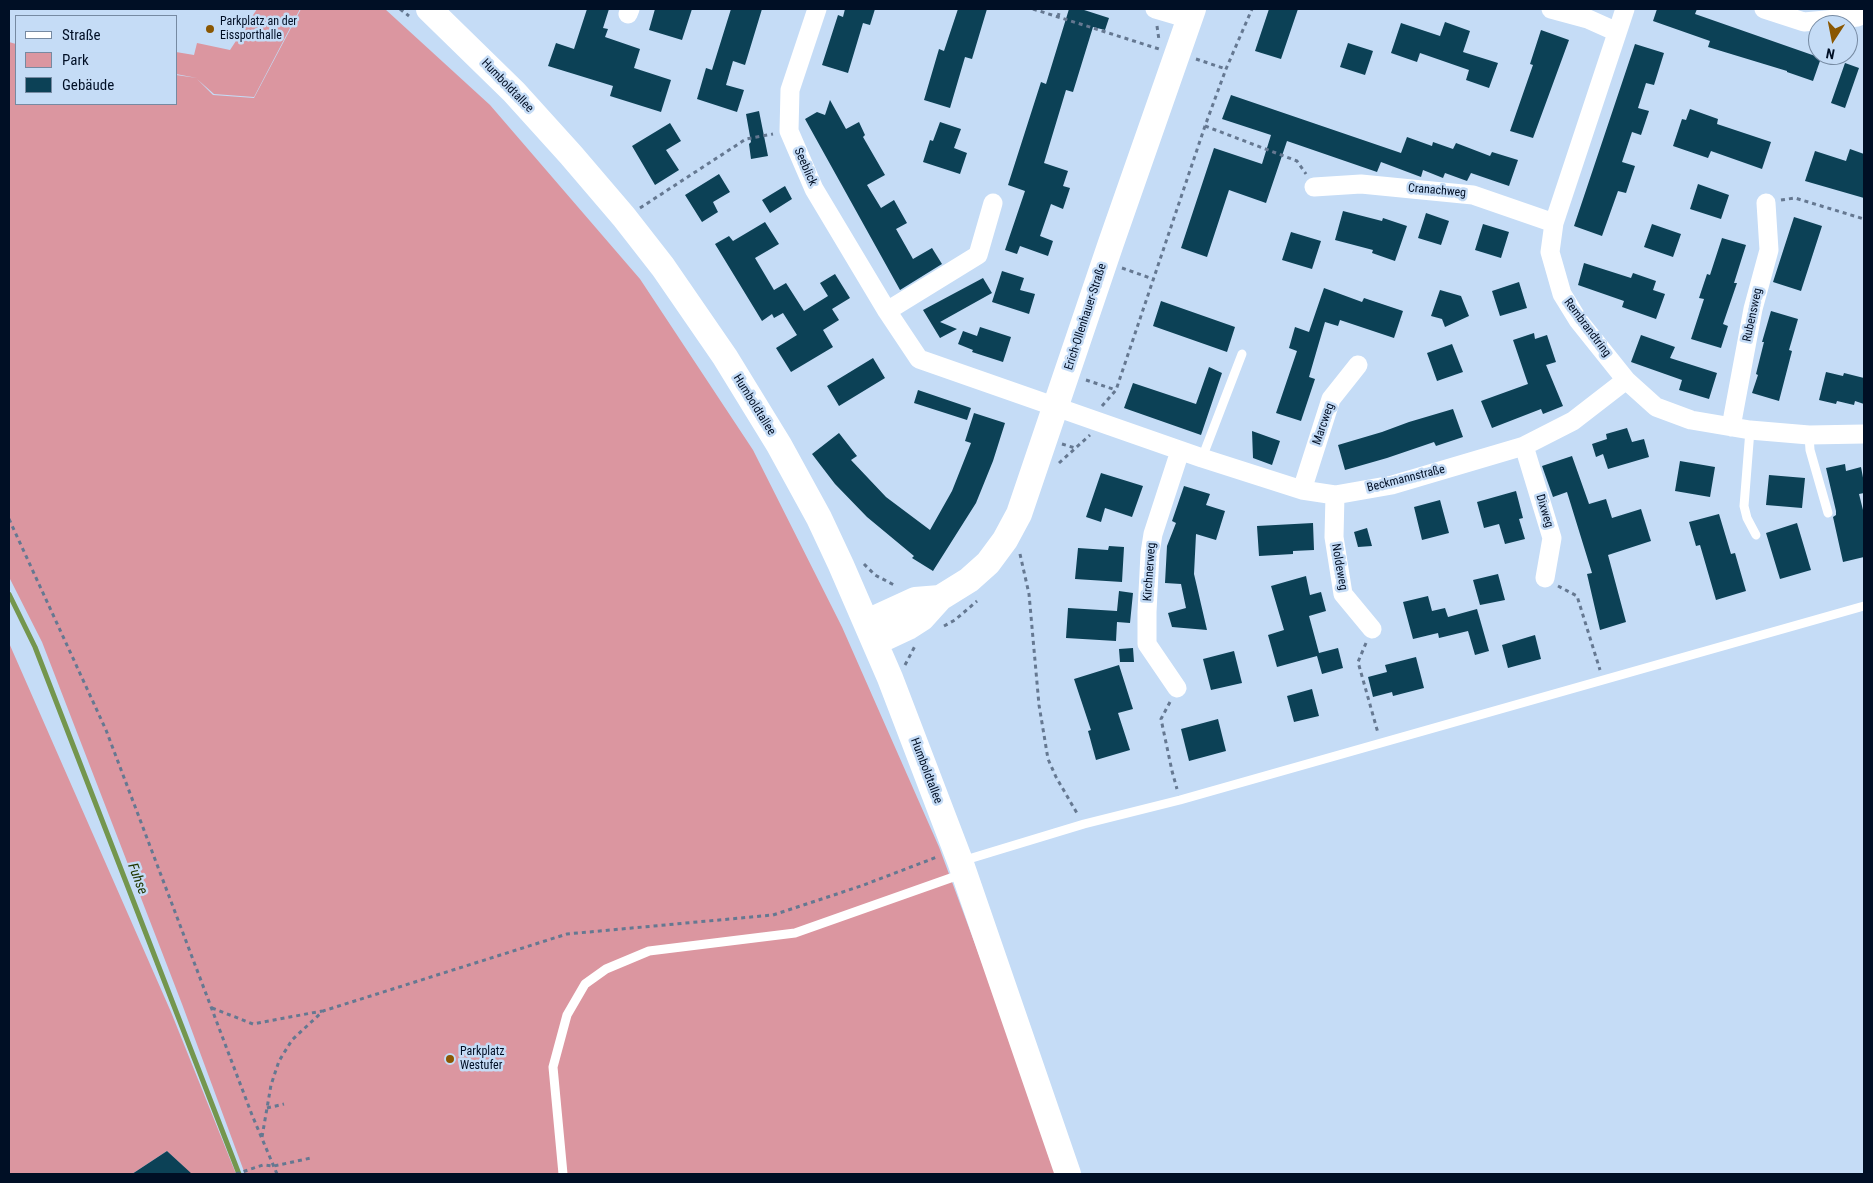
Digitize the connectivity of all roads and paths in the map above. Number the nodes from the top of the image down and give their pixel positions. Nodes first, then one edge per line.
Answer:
1 (400, 9) edge
2 (817, 9) edge
3 (1033, 9) edge
4 (1060, 9) edge
5 (1155, 9) edge
6 (1252, 9) edge
7 (1551, 9) edge
8 (1625, 9) edge
9 (1764, 9) edge
10 (421, 14) edge
11 (1191, 14) edge
12 (1590, 14) edge
13 (1058, 17) junction
14 (1808, 22) edge
15 (1617, 32) junction
16 (1161, 50) dead end
17 (1205, 126) junction
18 (788, 131) junction
19 (1314, 187) joint
20 (993, 204) dead end
21 (1766, 204) joint
22 (639, 208) dead end
23 (1864, 219) edge
24 (1554, 223) junction
25 (1120, 267) dead end
26 (1152, 279) junction
27 (887, 311) junction
28 (1242, 354) dead end
29 (1358, 365) dead end
30 (1626, 380) junction
31 (1056, 408) junction
32 (1096, 422) junction
33 (1731, 427) junction
34 (1750, 430) junction
35 (1864, 434) edge
36 (1810, 435) junction
37 (1524, 446) junction
38 (1180, 451) junction
39 (1202, 458) junction
40 (1302, 490) junction
41 (1335, 494) junction
42 (1828, 513) dead end
43 (9, 519) edge
44 (1756, 535) dead end
45 (1020, 553) dead end
46 (1545, 578) joint
47 (902, 585) dead end
48 (894, 586) dead end
49 (1864, 606) edge
50 (1372, 629) joint
51 (871, 632) junction
52 (1603, 680) junction
53 (1176, 688) joint
54 (1372, 717) dead end
55 (1180, 800) junction
56 (1084, 824) junction
57 (954, 864) junction
58 (212, 1008) junction
59 (322, 1011) junction
60 (284, 1104) dead end
61 (267, 1108) junction
62 (262, 1137) junction
63 (311, 1158) dead end
64 (274, 1166) junction
65 (236, 1174) edge
66 (277, 1174) edge
67 (563, 1174) edge
68 (1068, 1174) edge

1 - 10 path
2 - 18 street, Seeblick
3 - 13 path
4 - 13 path
5 - 11 street
6 - 17 path
7 - 12 street
8 - 15 street, Rembrandtring
9 - 14 street
10 - 51 street, Humboldtallee
11 - 31 street, Erich-Ollenhauer-Straße
12 - 15 street
13 - 16 path
15 - 24 street, Rembrandtring
17 - 19 path
17 - 26 path
18 - 22 path
18 - 27 street, Seeblick
19 - 24 street, Cranachweg
20 - 27 street
21 - 23 path
21 - 33 street, Rubensweg
24 - 30 street, Rembrandtring
25 - 26 path
26 - 32 path
27 - 31 street, Seeblick
28 - 39 lane
29 - 40 street, Marcweg
30 - 33 street, Rembrandtring
30 - 37 street, Beckmannstraße
31 - 32 street, Beckmannstraße
31 - 51 street, Erich-Ollenhauer-Straße
32 - 38 street, Beckmannstraße
33 - 34 street, Rembrandtring
34 - 36 street, Rembrandtring
34 - 44 lane
35 - 36 street, Rembrandtring
36 - 42 lane
37 - 41 street, Beckmannstraße
37 - 46 street, Dixweg
38 - 39 street, Beckmannstraße
38 - 53 street, Kirchnerweg
39 - 40 street, Beckmannstraße
40 - 41 street, Beckmannstraße
41 - 50 street, Noldeweg
43 - 58 path
45 - 56 path
46 - 52 path
47 - 48 path
49 - 52 lane
50 - 54 path
51 - 57 street, Humboldtallee
52 - 55 lane
53 - 55 path
55 - 56 lane
56 - 57 lane
57 - 59 path
57 - 67 lane
57 - 68 street, Humboldtallee
58 - 59 path
58 - 62 path
59 - 61 path
60 - 61 path
61 - 62 path
62 - 64 path
63 - 64 path
64 - 65 path
64 - 66 path

